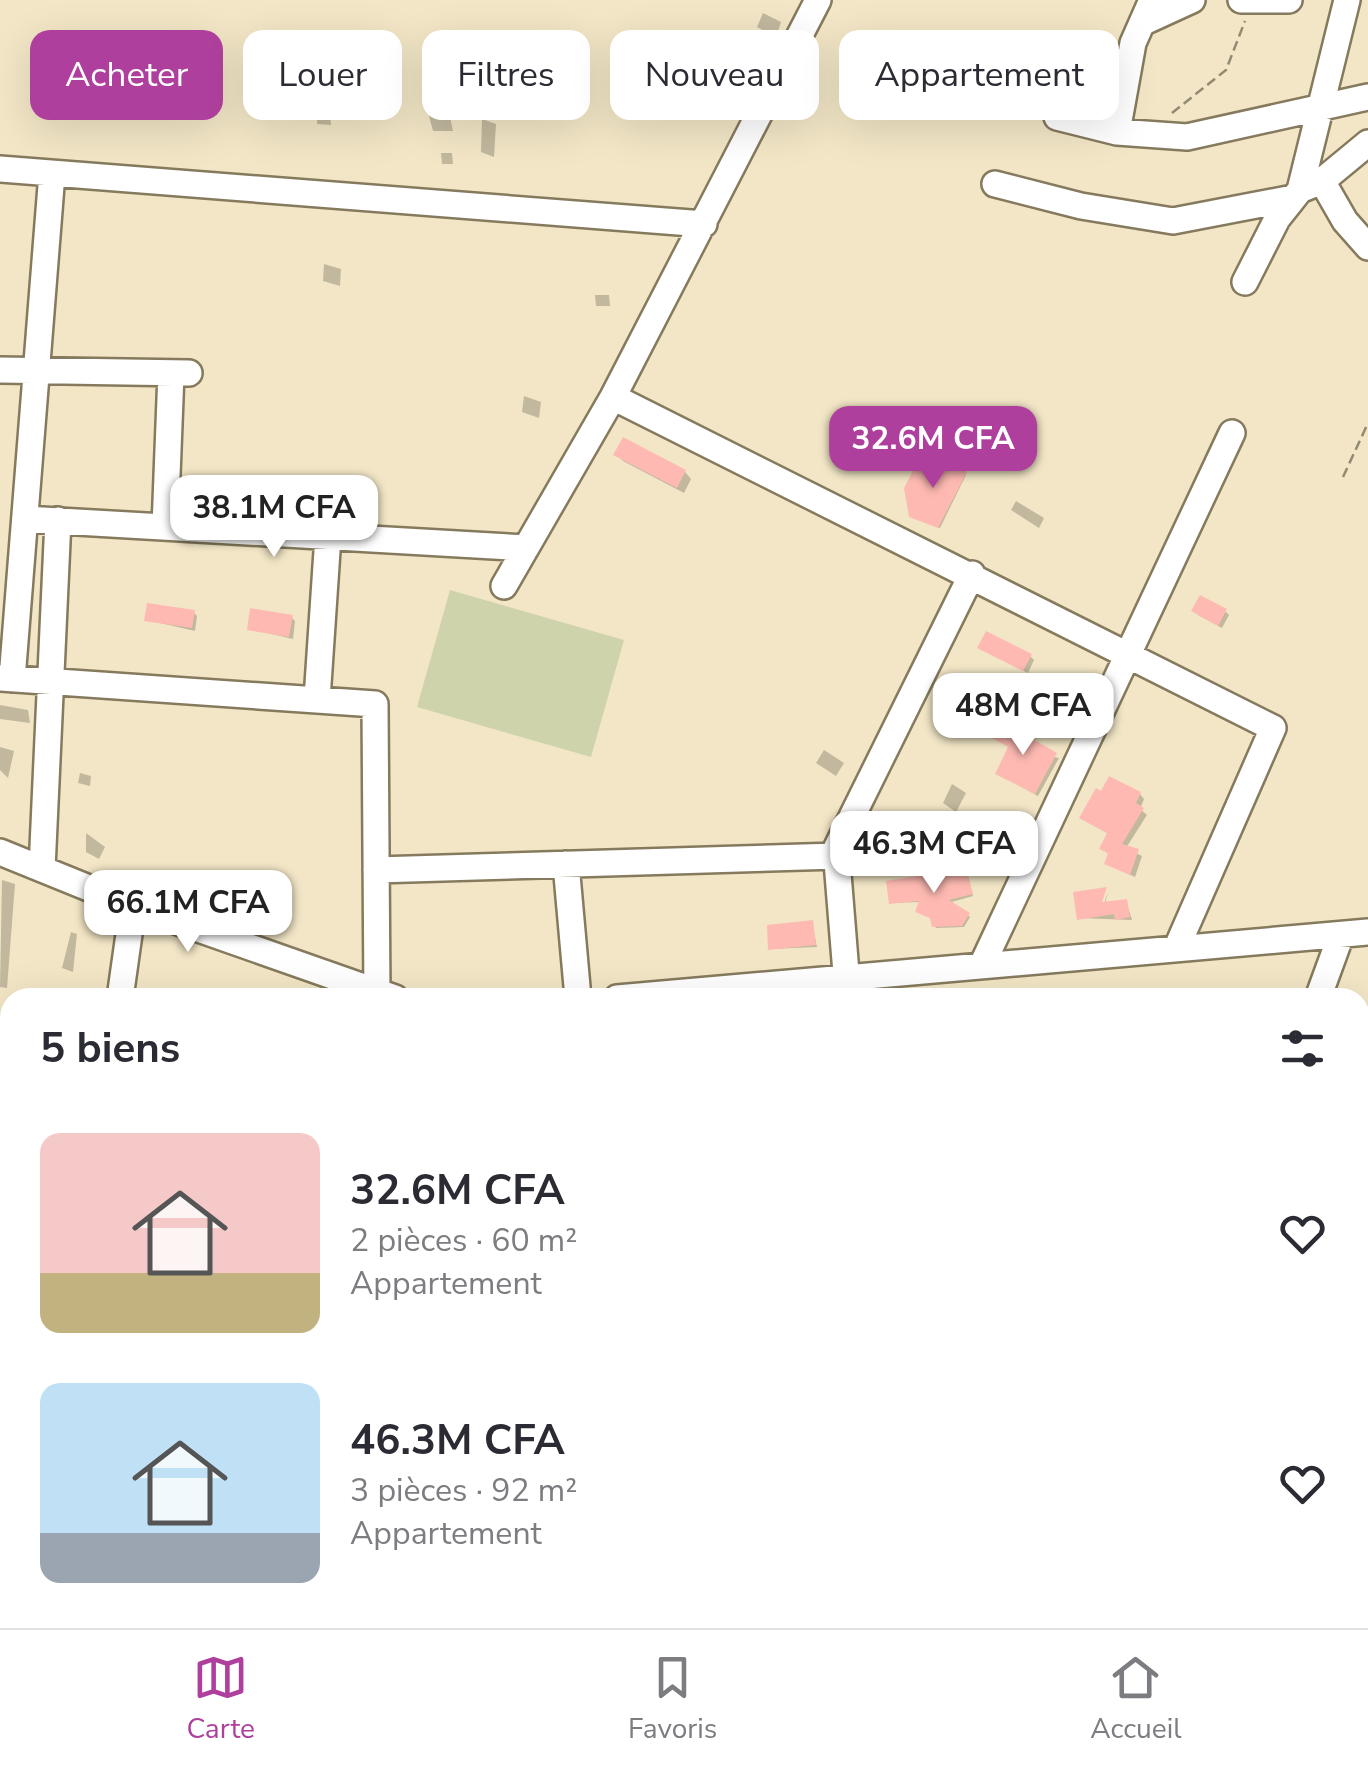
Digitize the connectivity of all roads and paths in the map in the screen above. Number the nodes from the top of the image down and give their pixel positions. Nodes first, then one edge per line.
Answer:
1 (818, 0) edge
2 (1192, 0) edge
3 (1289, 0) edge
4 (1347, 0) edge
5 (1248, 1) edge
6 (1148, 11) edge
7 (1368, 97) edge
8 (1322, 108) junction
9 (1066, 120) edge
10 (1117, 132) junction
11 (1148, 136) junction
12 (1368, 143) edge
13 (0, 168) edge
14 (52, 173) junction
15 (994, 184) dead end
16 (1305, 190) junction
17 (704, 224) junction
18 (1368, 247) edge
19 (1245, 282) dead end
20 (0, 370) edge
21 (39, 371) junction
22 (613, 397) junction
23 (1368, 424) edge
24 (1232, 433) dead end
25 (1343, 477) dead end
26 (25, 518) junction
27 (58, 520) junction
28 (165, 526) junction
29 (328, 536) junction
30 (526, 548) junction
31 (972, 574) junction
32 (504, 586) dead end
33 (1126, 653) junction
34 (6, 678) edge
35 (50, 683) junction
36 (317, 699) junction
37 (0, 852) edge
38 (837, 856) junction
39 (566, 864) junction
40 (42, 868) junction
41 (376, 870) junction
42 (133, 906) junction
43 (1368, 932) edge
44 (1341, 935) junction
45 (1176, 947) junction
46 (983, 963) junction
47 (121, 988) edge
48 (361, 988) edge
49 (383, 988) edge
50 (577, 988) edge
51 (847, 988) edge
52 (1322, 988) edge

1 - 17 street
2 - 6 street
3 - 5 street
4 - 8 street
5 - 11 path
6 - 10 street
7 - 8 street
8 - 11 street
8 - 16 street
9 - 10 street
10 - 11 street
12 - 16 street
13 - 14 street
14 - 17 street
14 - 21 street
15 - 16 street
16 - 18 street
16 - 19 street
17 - 22 street
20 - 21 street
21 - 26 street
21 - 28 street
22 - 30 street
22 - 31 street
23 - 25 path
24 - 33 street
26 - 27 street
26 - 34 street
27 - 28 street
27 - 35 street
28 - 29 street
29 - 30 street
29 - 36 street
30 - 32 street
31 - 33 street
31 - 38 street
33 - 45 street
33 - 46 street
34 - 35 street
35 - 36 street
35 - 40 street
36 - 41 street
37 - 40 street
38 - 39 street
38 - 51 street
39 - 41 street
39 - 50 street
40 - 42 street
41 - 49 street
42 - 47 street
42 - 48 street
43 - 44 street
44 - 45 street
44 - 52 street
45 - 46 street
46 - 51 street

